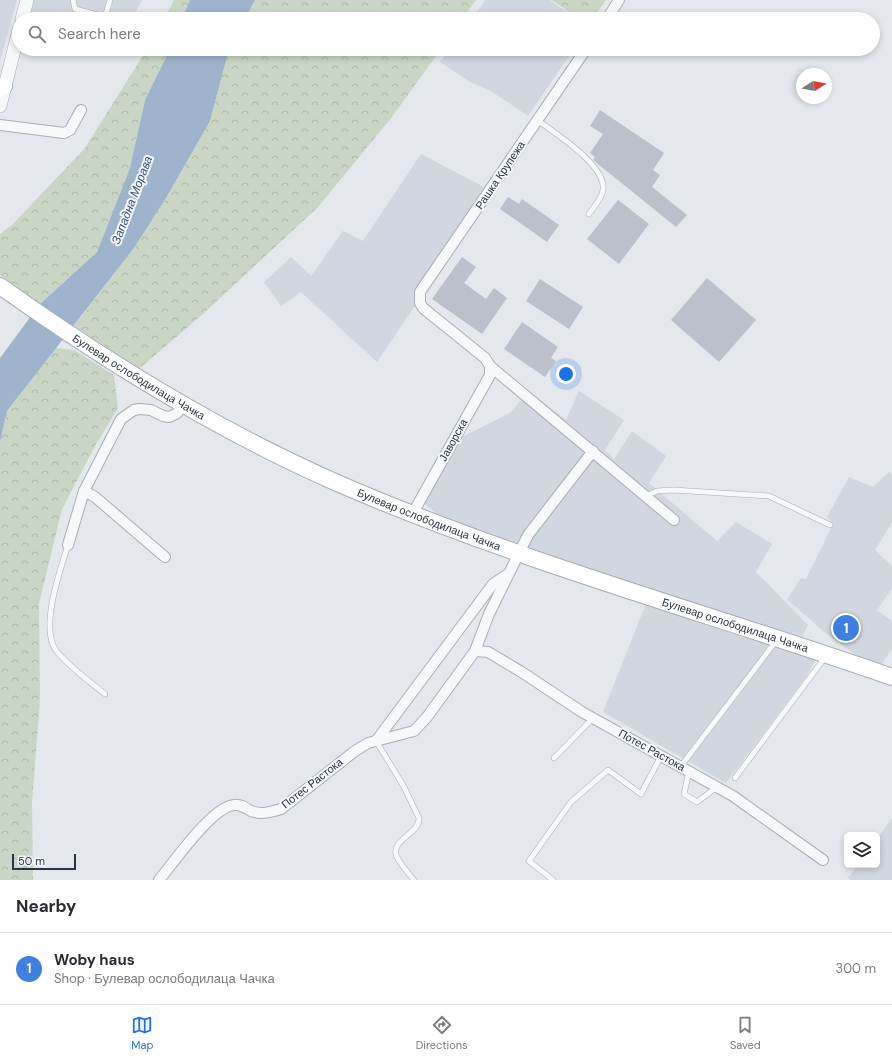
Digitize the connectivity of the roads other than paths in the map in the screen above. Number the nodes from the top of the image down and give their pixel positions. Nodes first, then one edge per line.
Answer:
1 (27, 0) edge
2 (73, 0) edge
3 (110, 0) edge
4 (619, 0) edge
5 (24, 12) edge
6 (87, 12) edge
7 (106, 12) edge
8 (611, 12) edge
9 (12, 53) edge
10 (581, 56) edge
11 (2, 87) edge
12 (0, 106) edge
13 (81, 110) dead end
14 (538, 120) junction
15 (0, 125) edge
16 (589, 214) dead end
17 (0, 286) edge
18 (490, 366) junction
19 (184, 405) junction
20 (593, 451) junction
21 (84, 491) junction
22 (646, 496) junction
23 (413, 513) junction
24 (674, 520) dead end
25 (830, 525) dead end
26 (68, 546) joint
27 (520, 555) junction
28 (165, 557) dead end
29 (510, 573) junction
30 (777, 639) junction
31 (475, 651) junction
32 (827, 656) junction
33 (892, 678) edge
34 (105, 694) dead end
35 (593, 718) junction
36 (376, 741) junction
37 (662, 755) junction
38 (554, 758) dead end
39 (685, 768) junction
40 (735, 778) dead end
41 (717, 787) junction
42 (823, 860) dead end
43 (159, 880) edge
44 (414, 880) edge
45 (553, 880) edge

1 - 5 street
2 - 6 lane
3 - 7 lane
4 - 8 street
9 - 11 street
10 - 14 street, Рашка Крупежа
11 - 12 street
13 - 15 street
14 - 16 lane
14 - 18 street, Рашка Крупежа
17 - 19 main road, Булевар ослободилаца Чачка
18 - 20 street
18 - 23 street, Јаворска
19 - 21 street
19 - 23 main road, Булевар ослободилаца Чачка
20 - 22 street
20 - 27 street
21 - 26 street
21 - 28 street
22 - 24 street
22 - 25 lane
23 - 27 main road, Булевар ослободилаца Чачка
26 - 34 lane
27 - 29 street, Потес Растока
27 - 30 main road, Булевар ослободилаца Чачка
29 - 31 street, Потес Растока
29 - 36 street, Потес Растока
30 - 32 main road, Булевар ослободилаца Чачка
30 - 39 lane
31 - 35 street, Потес Растока
31 - 36 street, Потес Растока
32 - 33 main road, Булевар ослободилаца Чачка
32 - 40 lane
35 - 37 street, Потес Растока
35 - 38 lane
36 - 43 street, Потес Растока
36 - 44 lane
37 - 39 street, Потес Растока
37 - 45 lane
39 - 41 street, Потес Растока
39 - 41 lane
41 - 42 street, Потес Растока

